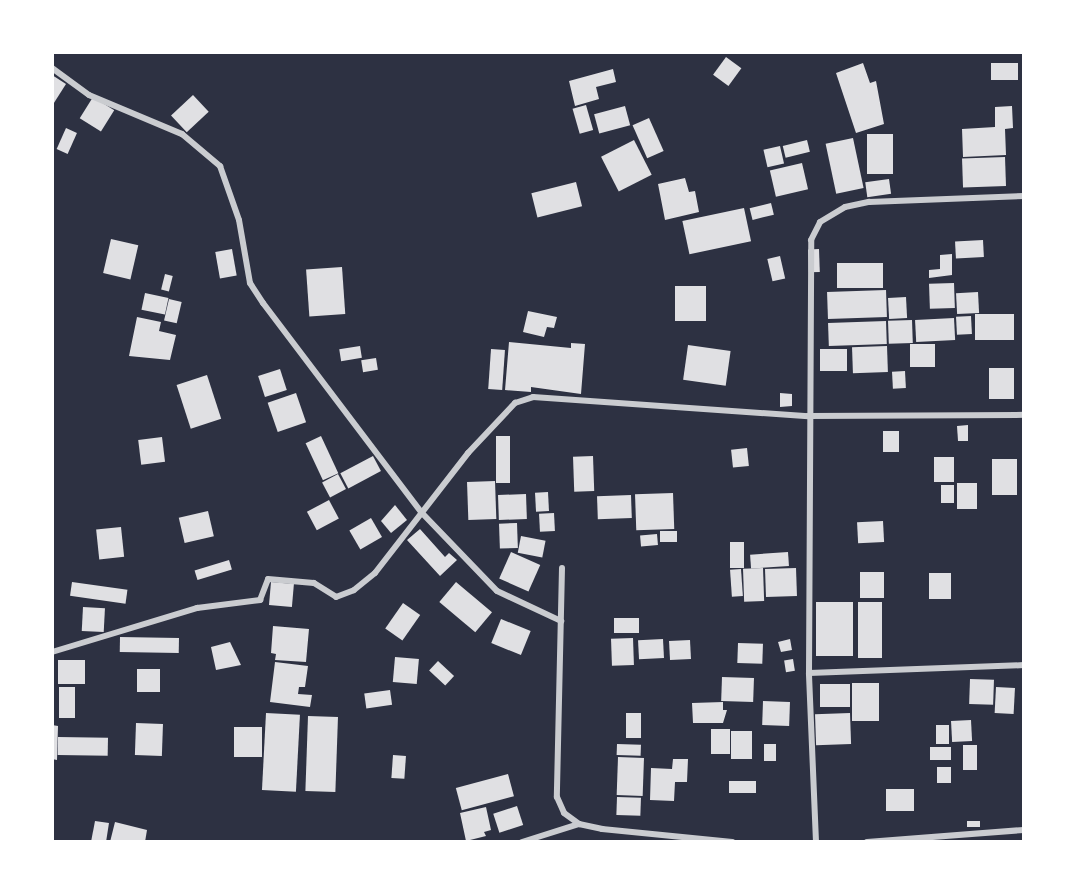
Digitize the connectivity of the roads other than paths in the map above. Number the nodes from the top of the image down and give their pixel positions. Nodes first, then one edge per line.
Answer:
1 (52, 68) edge
2 (1023, 196) edge
3 (1023, 415) edge
4 (808, 416) junction
5 (422, 513) junction
6 (562, 568) dead end
7 (561, 621) junction
8 (52, 652) edge
9 (1023, 665) edge
10 (809, 673) junction
11 (579, 824) junction
12 (1023, 830) edge
13 (522, 842) edge
14 (732, 842) edge
15 (816, 842) edge
16 (867, 842) edge

1 - 5 street
2 - 4 street
3 - 4 street
4 - 5 street
4 - 10 street
5 - 7 street
5 - 8 street
6 - 7 street
7 - 11 street
9 - 10 street
10 - 15 street
11 - 13 street
11 - 14 street
12 - 16 street

